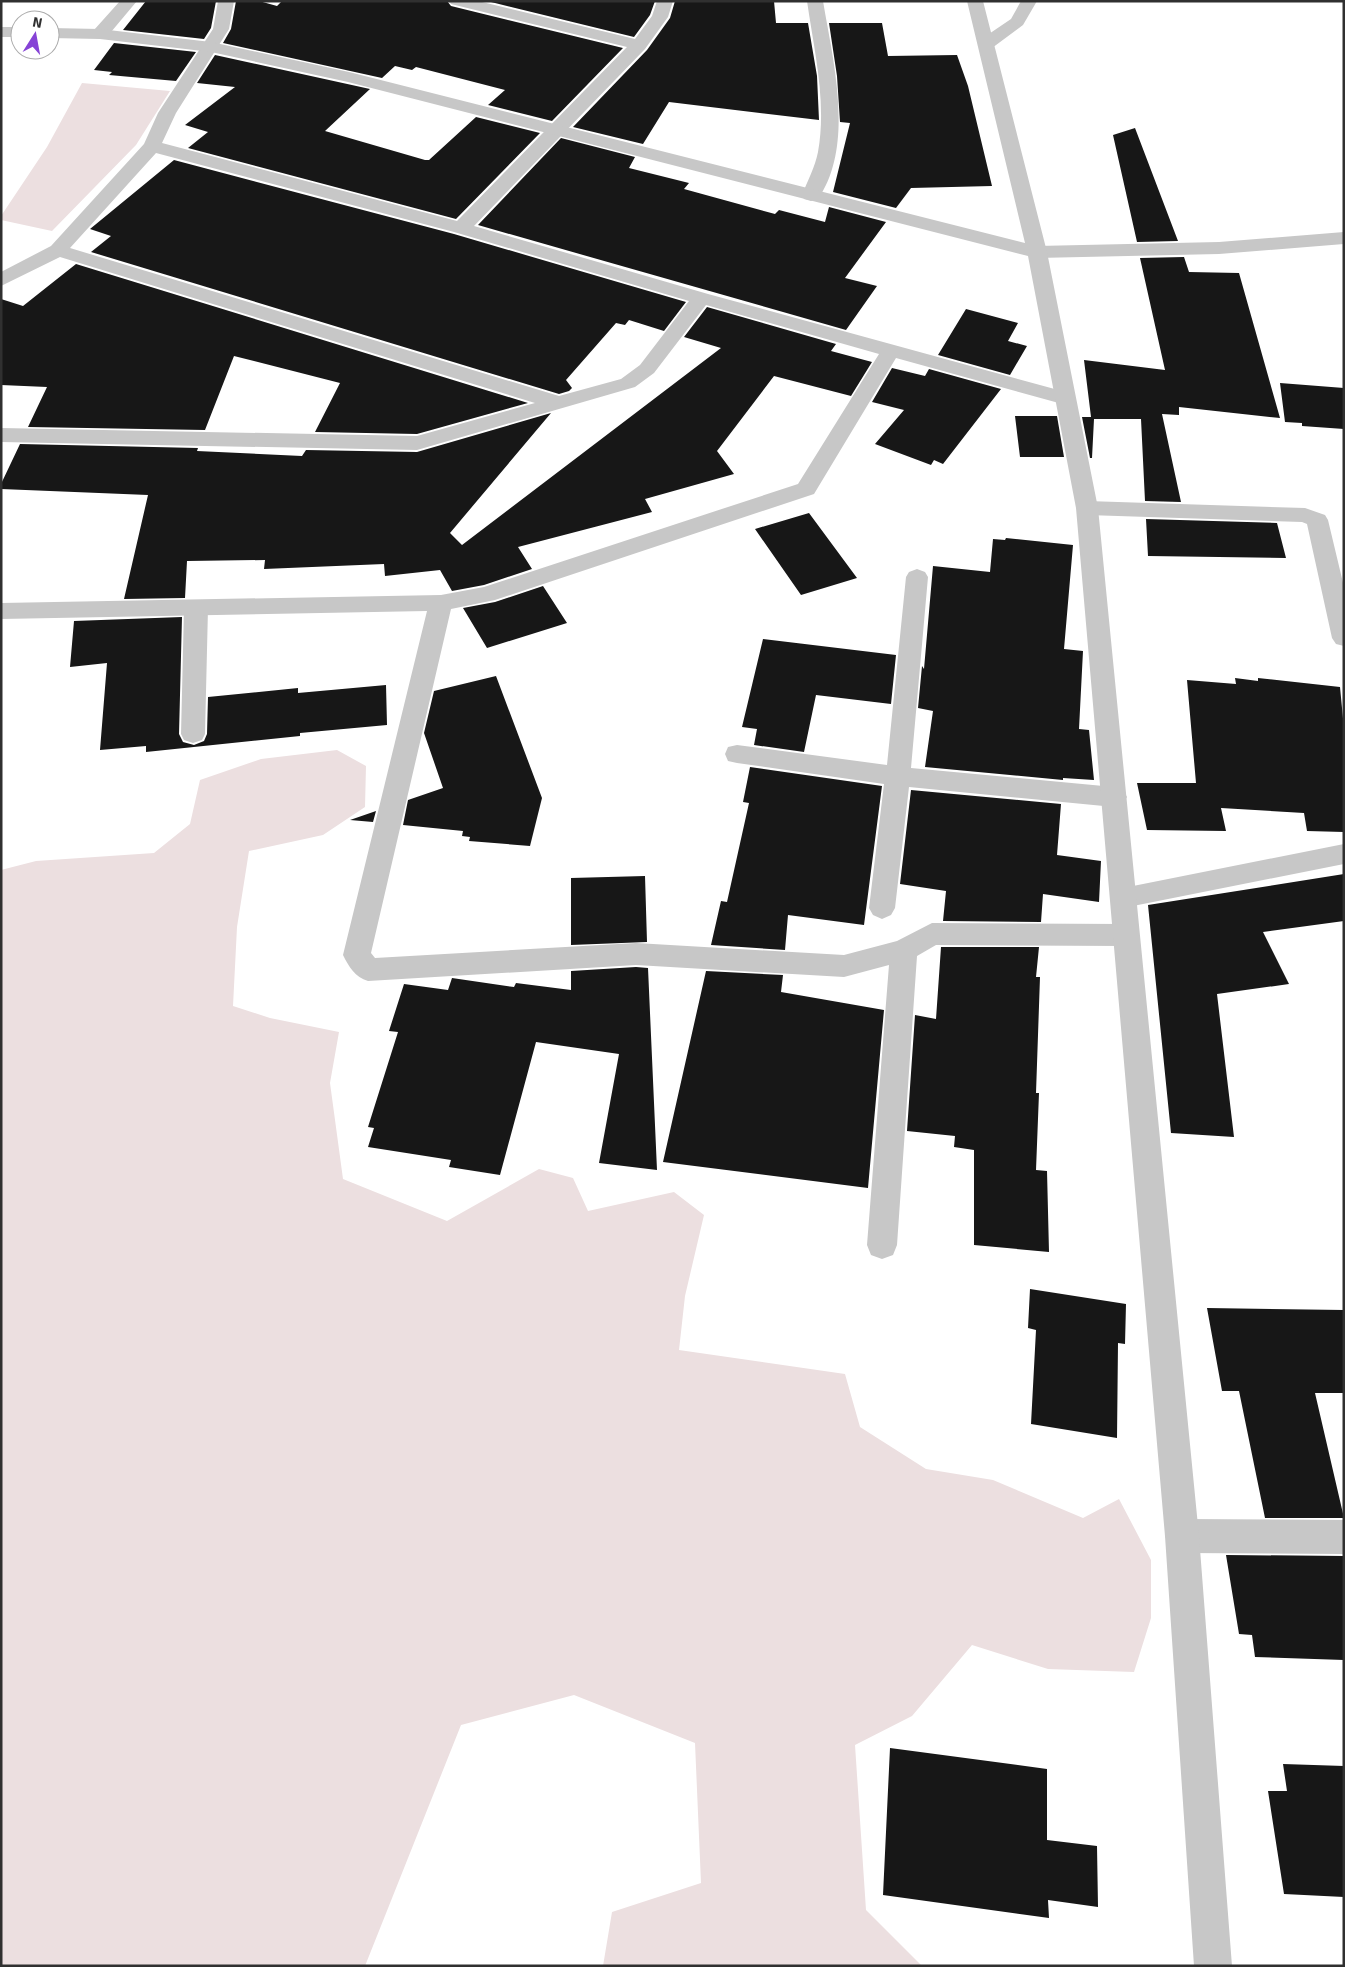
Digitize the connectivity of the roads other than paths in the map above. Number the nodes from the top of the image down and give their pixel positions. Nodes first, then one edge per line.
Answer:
1 (129, 1) edge
2 (226, 1) edge
3 (456, 1) edge
4 (665, 1) edge
5 (815, 1) edge
6 (975, 1) edge
7 (1029, 1) edge
8 (60, 32) edge
9 (100, 34) junction
10 (986, 44) junction
11 (639, 45) junction
12 (211, 47) junction
13 (557, 131) junction
14 (152, 146) junction
15 (810, 195) junction
16 (461, 228) junction
17 (1344, 238) edge
18 (58, 250) junction
19 (1037, 252) junction
20 (1, 280) edge
21 (701, 298) junction
22 (890, 352) junction
23 (1066, 400) junction
24 (559, 402) junction
25 (1, 435) edge
26 (1088, 508) junction
27 (917, 577) dead end
28 (441, 603) junction
29 (196, 608) junction
30 (1, 611) edge
31 (1344, 638) edge
32 (192, 734) dead end
33 (737, 754) dead end
34 (898, 776) junction
35 (1114, 797) junction
36 (1344, 854) edge
37 (1123, 898) junction
38 (882, 908) dead end
39 (1126, 935) junction
40 (904, 950) junction
41 (882, 1245) dead end
42 (1182, 1536) junction
43 (1344, 1537) edge
44 (1213, 1966) edge

1 - 9 street
2 - 12 street
3 - 11 street
4 - 11 street
5 - 15 street
6 - 10 street
7 - 10 street
8 - 9 street
9 - 12 street
10 - 19 street
11 - 13 street
12 - 13 street
12 - 14 street
13 - 15 street
13 - 16 street
14 - 16 street
14 - 18 street
15 - 19 street
16 - 21 street
17 - 19 street
18 - 20 street
18 - 24 street
19 - 23 street
21 - 22 street
21 - 24 street
22 - 23 street
22 - 28 street
23 - 26 street
24 - 25 street
26 - 31 street
26 - 35 street
27 - 34 street
28 - 29 street
28 - 40 street
29 - 30 street
29 - 32 street
33 - 34 street
34 - 35 street
34 - 38 street
35 - 37 street
36 - 37 street
37 - 39 street
39 - 40 street
39 - 42 street
40 - 41 street
42 - 43 street
42 - 44 street

